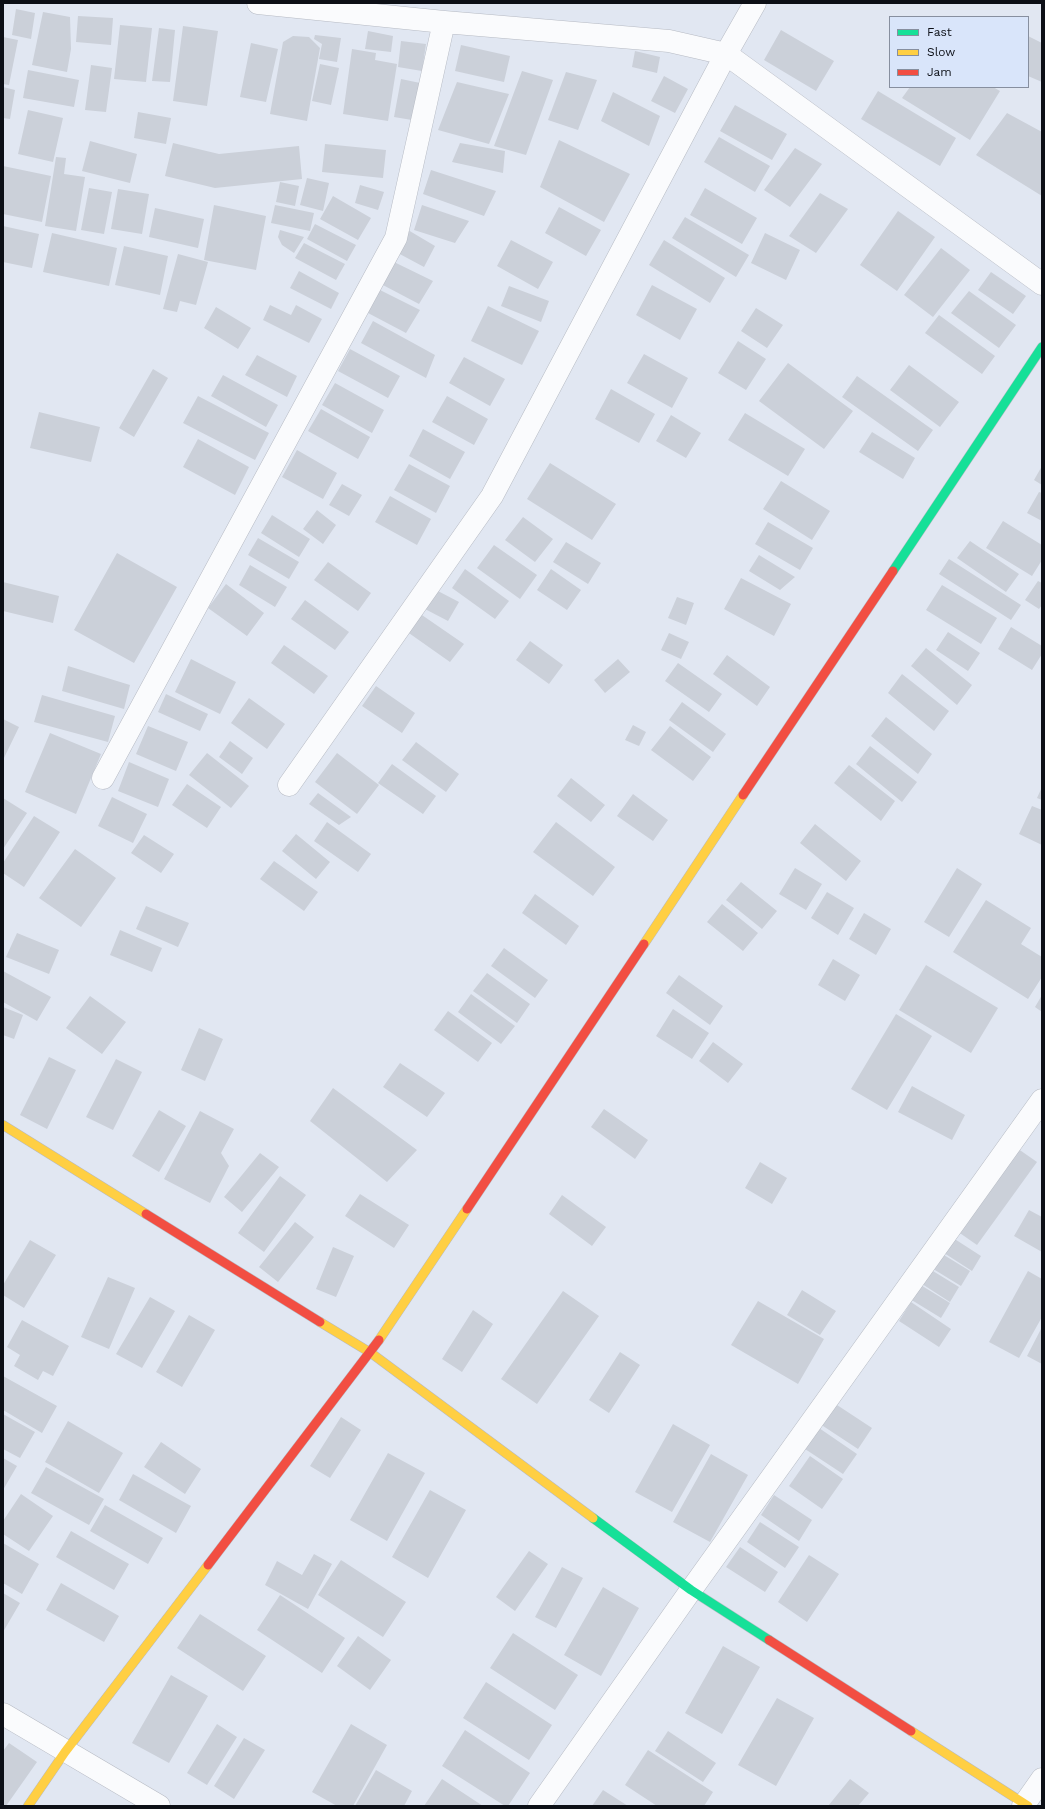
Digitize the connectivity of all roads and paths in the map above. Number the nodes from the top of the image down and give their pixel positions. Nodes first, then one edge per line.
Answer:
1 (258, 3) edge
2 (755, 3) edge
3 (444, 22) junction
4 (726, 54) junction
5 (1042, 284) edge
6 (1042, 347) edge
7 (103, 778) dead end
8 (289, 785) dead end
9 (1042, 1100) edge
10 (3, 1125) edge
11 (371, 1353) junction
12 (691, 1590) junction
13 (3, 1714) edge
14 (65, 1752) junction
15 (1042, 1778) edge
16 (1025, 1805) edge
17 (28, 1806) edge
18 (159, 1806) edge
19 (539, 1806) edge

1 - 3 street
2 - 4 street
3 - 4 street
3 - 7 street
4 - 5 street
4 - 8 street
6 - 11 street
9 - 12 street
10 - 11 street
11 - 12 street
11 - 14 street
12 - 16 street
12 - 19 street
13 - 14 street
14 - 17 street
14 - 18 street
15 - 16 street

